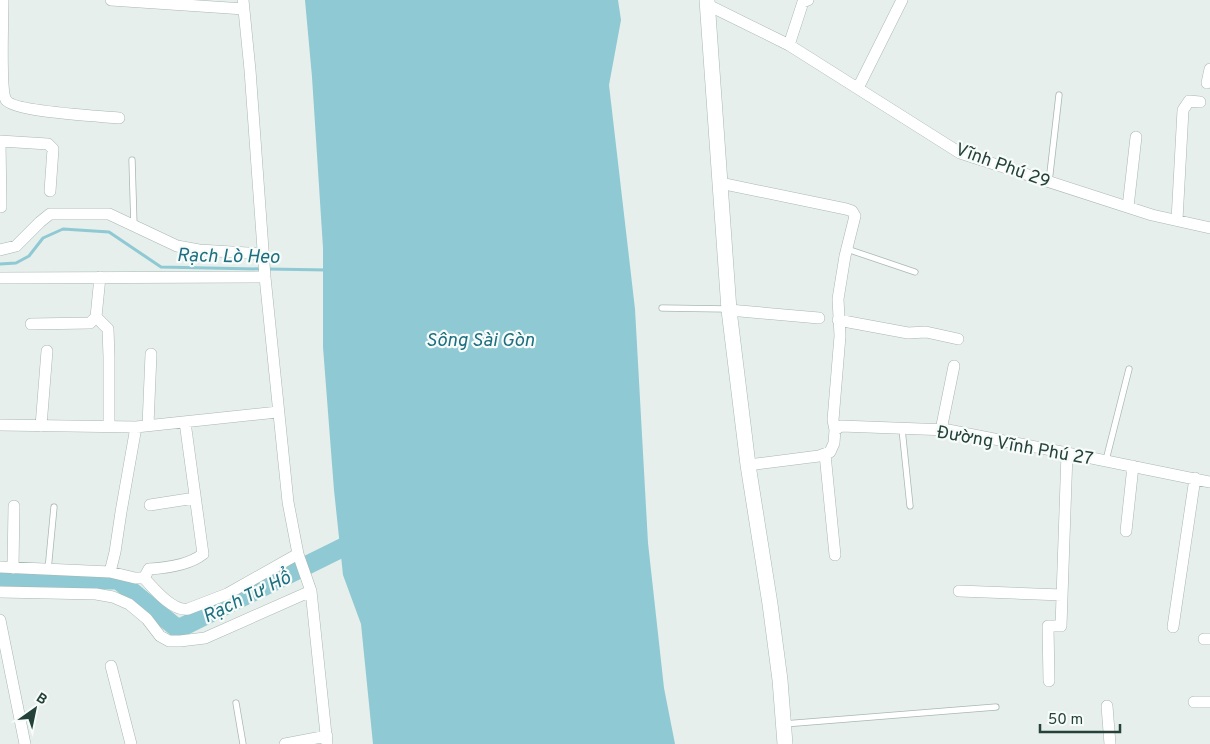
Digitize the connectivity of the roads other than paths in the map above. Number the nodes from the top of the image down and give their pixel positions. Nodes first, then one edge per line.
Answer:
1 (3, 0) edge
2 (112, 0) edge
3 (808, 0) edge
4 (902, 0) edge
5 (140, 1) edge
6 (243, 3) edge
7 (708, 7) edge
8 (789, 45) junction
9 (1210, 69) edge
10 (1, 75) edge
11 (1206, 84) dead end
12 (858, 88) junction
13 (1059, 94) dead end
14 (1200, 102) dead end
15 (119, 118) dead end
16 (1136, 137) dead end
17 (0, 141) edge
18 (132, 160) dead end
19 (1050, 182) junction
20 (720, 183) junction
21 (50, 191) dead end
22 (1, 207) edge
23 (1128, 207) junction
24 (1177, 220) junction
25 (134, 226) junction
26 (1210, 228) edge
27 (846, 249) junction
28 (0, 250) edge
29 (263, 258) junction
30 (915, 272) dead end
31 (265, 276) junction
32 (0, 278) edge
33 (100, 278) junction
34 (662, 308) dead end
35 (729, 310) junction
36 (96, 316) junction
37 (819, 318) dead end
38 (838, 320) junction
39 (30, 324) dead end
40 (958, 339) dead end
41 (47, 351) dead end
42 (151, 354) dead end
43 (954, 366) dead end
44 (1129, 369) dead end
45 (278, 412) junction
46 (185, 422) junction
47 (0, 425) edge
48 (41, 426) junction
49 (109, 426) junction
50 (142, 426) junction
51 (902, 429) junction
52 (835, 430) junction
53 (941, 430) junction
54 (1067, 452) junction
55 (825, 454) junction
56 (1106, 460) junction
57 (748, 465) junction
58 (1133, 466) junction
59 (1196, 478) junction
60 (1210, 482) edge
61 (195, 498) junction
62 (150, 505) dead end
63 (14, 506) dead end
64 (910, 506) dead end
65 (54, 507) dead end
66 (1126, 531) dead end
67 (835, 555) dead end
68 (300, 558) junction
69 (0, 567) edge
70 (13, 568) junction
71 (48, 570) junction
72 (110, 572) junction
73 (144, 578) junction
74 (310, 588) junction
75 (959, 591) dead end
76 (0, 592) edge
77 (1062, 596) junction
78 (0, 620) edge
79 (1173, 627) dead end
80 (111, 666) dead end
81 (1049, 681) dead end
82 (1194, 702) dead end
83 (1210, 702) edge
84 (236, 703) dead end
85 (1107, 706) dead end
86 (996, 707) dead end
87 (784, 724) junction
88 (327, 740) edge
89 (25, 744) edge
90 (131, 744) edge
91 (243, 744) edge
92 (285, 744) edge
93 (785, 744) edge
94 (1110, 744) edge

1 - 10 street
2 - 5 street
3 - 8 street
4 - 12 street
5 - 6 street
6 - 29 street
7 - 8 street, Vĩnh Phú 29
7 - 20 street
8 - 12 street, Vĩnh Phú 29
9 - 11 street
10 - 15 street
12 - 19 street, Vĩnh Phú 29
13 - 19 lane
14 - 24 street
16 - 23 street
17 - 21 street
17 - 22 street
18 - 25 lane
19 - 23 street, Vĩnh Phú 29
20 - 27 street
20 - 35 street
23 - 24 street, Vĩnh Phú 29
24 - 26 street, Vĩnh Phú 29
25 - 28 street
25 - 29 street
27 - 30 lane
27 - 38 street
29 - 31 street
31 - 33 street
31 - 45 street
32 - 33 street
33 - 36 street
34 - 35 lane
35 - 37 street
35 - 57 street
36 - 39 street
36 - 49 street
38 - 40 street
38 - 52 street
41 - 48 street
42 - 50 street
43 - 53 street
44 - 56 lane
45 - 46 street
45 - 68 street
46 - 50 street
46 - 61 street
47 - 48 street
48 - 49 street
49 - 50 street
50 - 72 street
51 - 52 street, Đường Vĩnh Phú 27
51 - 53 street, Đường Vĩnh Phú 27
51 - 64 lane
52 - 55 street
53 - 54 street, Đường Vĩnh Phú 27
54 - 56 street, Đường Vĩnh Phú 27
54 - 77 street
55 - 57 street
55 - 67 street
56 - 58 street, Đường Vĩnh Phú 27
57 - 87 street
58 - 59 street, Đường Vĩnh Phú 27
58 - 66 street
59 - 60 street, Đường Vĩnh Phú 27
59 - 79 street
61 - 62 street
61 - 73 street
63 - 70 street
65 - 71 lane
68 - 73 street
68 - 74 street
69 - 70 street
70 - 71 street
71 - 72 street
72 - 73 street
74 - 76 street
74 - 88 street
75 - 77 street
77 - 81 street
78 - 89 street
80 - 90 street
82 - 83 street
84 - 91 lane
85 - 94 street
86 - 87 lane
87 - 93 street
88 - 92 street

